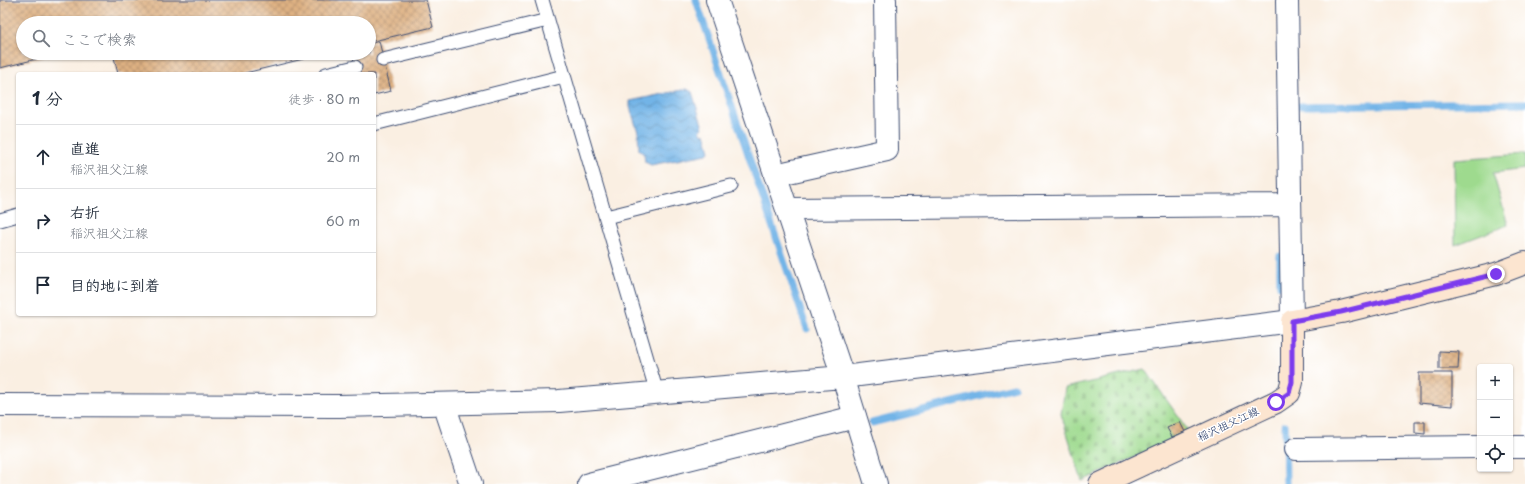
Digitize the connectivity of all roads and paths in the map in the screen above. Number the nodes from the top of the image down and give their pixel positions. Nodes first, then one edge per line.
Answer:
1 (542, 0) edge
2 (717, 0) edge
3 (885, 0) edge
4 (1287, 0) edge
5 (548, 20) junction
6 (383, 60) dead end
7 (355, 67) dead end
8 (334, 72) edge
9 (564, 76) junction
10 (376, 123) edge
11 (775, 175) junction
12 (731, 186) dead end
13 (1290, 205) junction
14 (786, 209) junction
15 (16, 216) edge
16 (606, 217) junction
17 (0, 220) edge
18 (1525, 263) edge
19 (1292, 321) junction
20 (843, 377) junction
21 (657, 393) junction
22 (444, 404) junction
23 (0, 405) edge
24 (855, 417) junction
25 (1477, 447) edge
26 (1513, 447) edge
27 (1525, 447) edge
28 (1296, 449) dead end
29 (470, 484) edge
30 (589, 484) edge
31 (876, 484) edge
32 (1100, 484) edge

1 - 5 lane
2 - 11 street
3 - 11 street
4 - 13 street
5 - 6 lane
5 - 9 lane
7 - 8 lane
9 - 10 lane
9 - 16 lane
11 - 14 street
12 - 16 lane
13 - 14 street
13 - 19 street
14 - 20 street
15 - 17 lane
16 - 21 lane
18 - 19 main road
19 - 20 street
19 - 32 main road, 稲沢祖父江線
20 - 21 street
20 - 24 street
21 - 22 street
22 - 23 street
22 - 29 street
24 - 30 street
24 - 31 street
25 - 28 street
26 - 27 street

